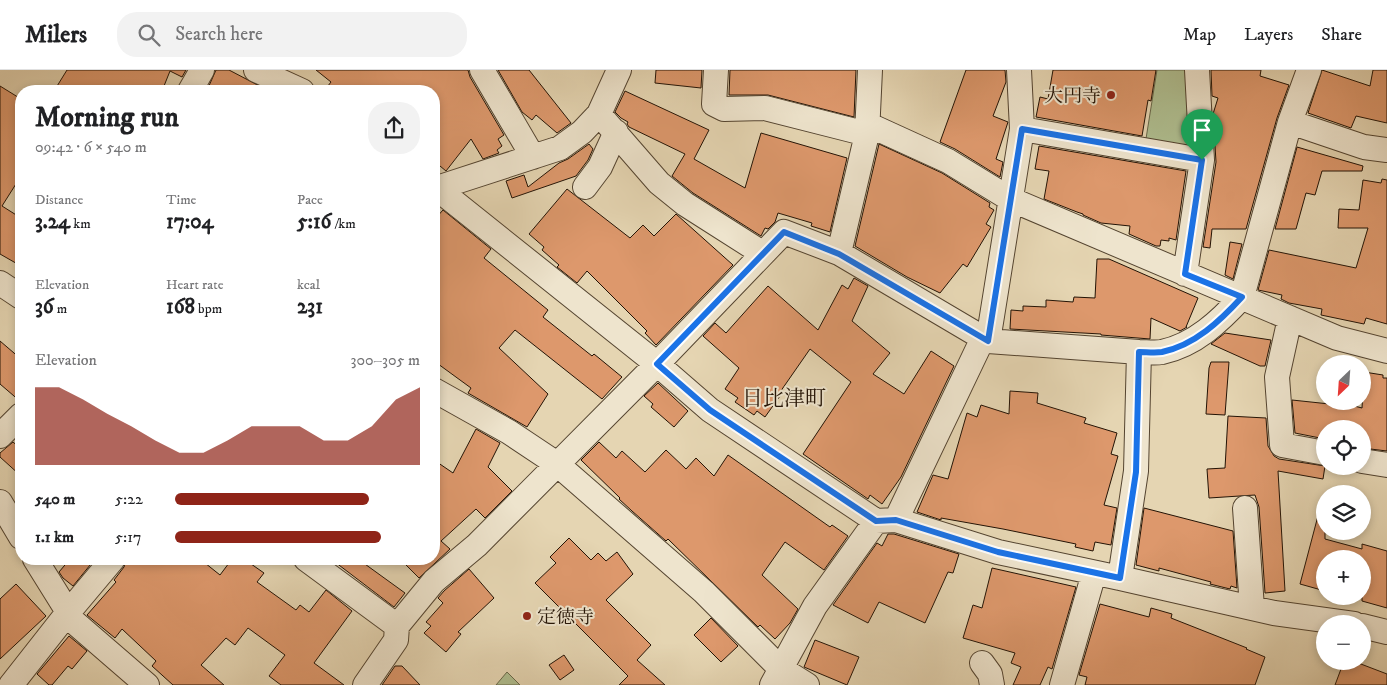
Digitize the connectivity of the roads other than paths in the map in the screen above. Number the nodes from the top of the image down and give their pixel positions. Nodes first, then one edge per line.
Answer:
1 (202, 70) edge
2 (256, 70) edge
3 (482, 70) edge
4 (619, 70) edge
5 (716, 70) edge
6 (870, 70) edge
7 (1020, 70) edge
8 (1197, 70) edge
9 (1309, 70) edge
10 (193, 85) edge
11 (289, 85) edge
12 (600, 114) junction
13 (1290, 122) junction
14 (867, 129) junction
15 (1022, 129) junction
16 (616, 132) junction
17 (1387, 150) edge
18 (533, 157) junction
19 (1202, 160) junction
20 (440, 186) edge
21 (585, 187) dead end
22 (440, 192) edge
23 (1010, 200) junction
24 (762, 253) junction
25 (839, 254) junction
26 (1185, 274) junction
27 (0, 283) edge
28 (15, 293) edge
29 (1242, 297) junction
30 (1290, 318) junction
31 (985, 339) junction
32 (1387, 351) edge
33 (1139, 352) junction
34 (657, 364) junction
35 (440, 393) edge
36 (15, 421) edge
37 (0, 436) edge
38 (1316, 451) edge
39 (1371, 462) edge
40 (557, 464) junction
41 (1387, 465) edge
42 (0, 502) edge
43 (1245, 508) dead end
44 (886, 521) junction
45 (15, 527) edge
46 (38, 565) edge
47 (108, 565) edge
48 (314, 565) edge
49 (1094, 573) junction
50 (1120, 578) junction
51 (1252, 608) junction
52 (67, 614) junction
53 (1316, 619) edge
54 (397, 626) junction
55 (1371, 628) edge
56 (1387, 632) edge
57 (982, 663) dead end
58 (776, 677) edge
59 (11, 685) edge
60 (147, 685) edge
61 (364, 685) edge
62 (806, 685) edge
63 (992, 685) edge
64 (1062, 685) edge

1 - 10 street
2 - 11 street
3 - 18 street
4 - 12 street
5 - 14 street
6 - 14 street
7 - 15 street
8 - 19 street
9 - 13 street
12 - 16 street
12 - 18 street
13 - 17 street
13 - 29 street
14 - 23 street
14 - 25 street
15 - 19 street
15 - 23 street
16 - 21 street
16 - 24 street
18 - 20 street
19 - 26 street
22 - 34 street
23 - 26 street
23 - 31 street
24 - 25 street
24 - 34 street
25 - 31 street
26 - 29 street
27 - 28 street
29 - 30 street
29 - 33 street
30 - 32 street
30 - 38 street
31 - 33 street
31 - 44 street
33 - 50 street
34 - 40 street
34 - 44 street
35 - 40 street
36 - 37 street
39 - 41 street
40 - 54 street
40 - 58 street
42 - 45 street
43 - 51 street
44 - 49 street
44 - 58 street
46 - 52 street
47 - 52 street
48 - 54 street
49 - 50 street
49 - 64 street
50 - 51 street
51 - 53 street
52 - 59 street
52 - 60 street
54 - 61 street
55 - 56 street
57 - 63 street
58 - 62 street

